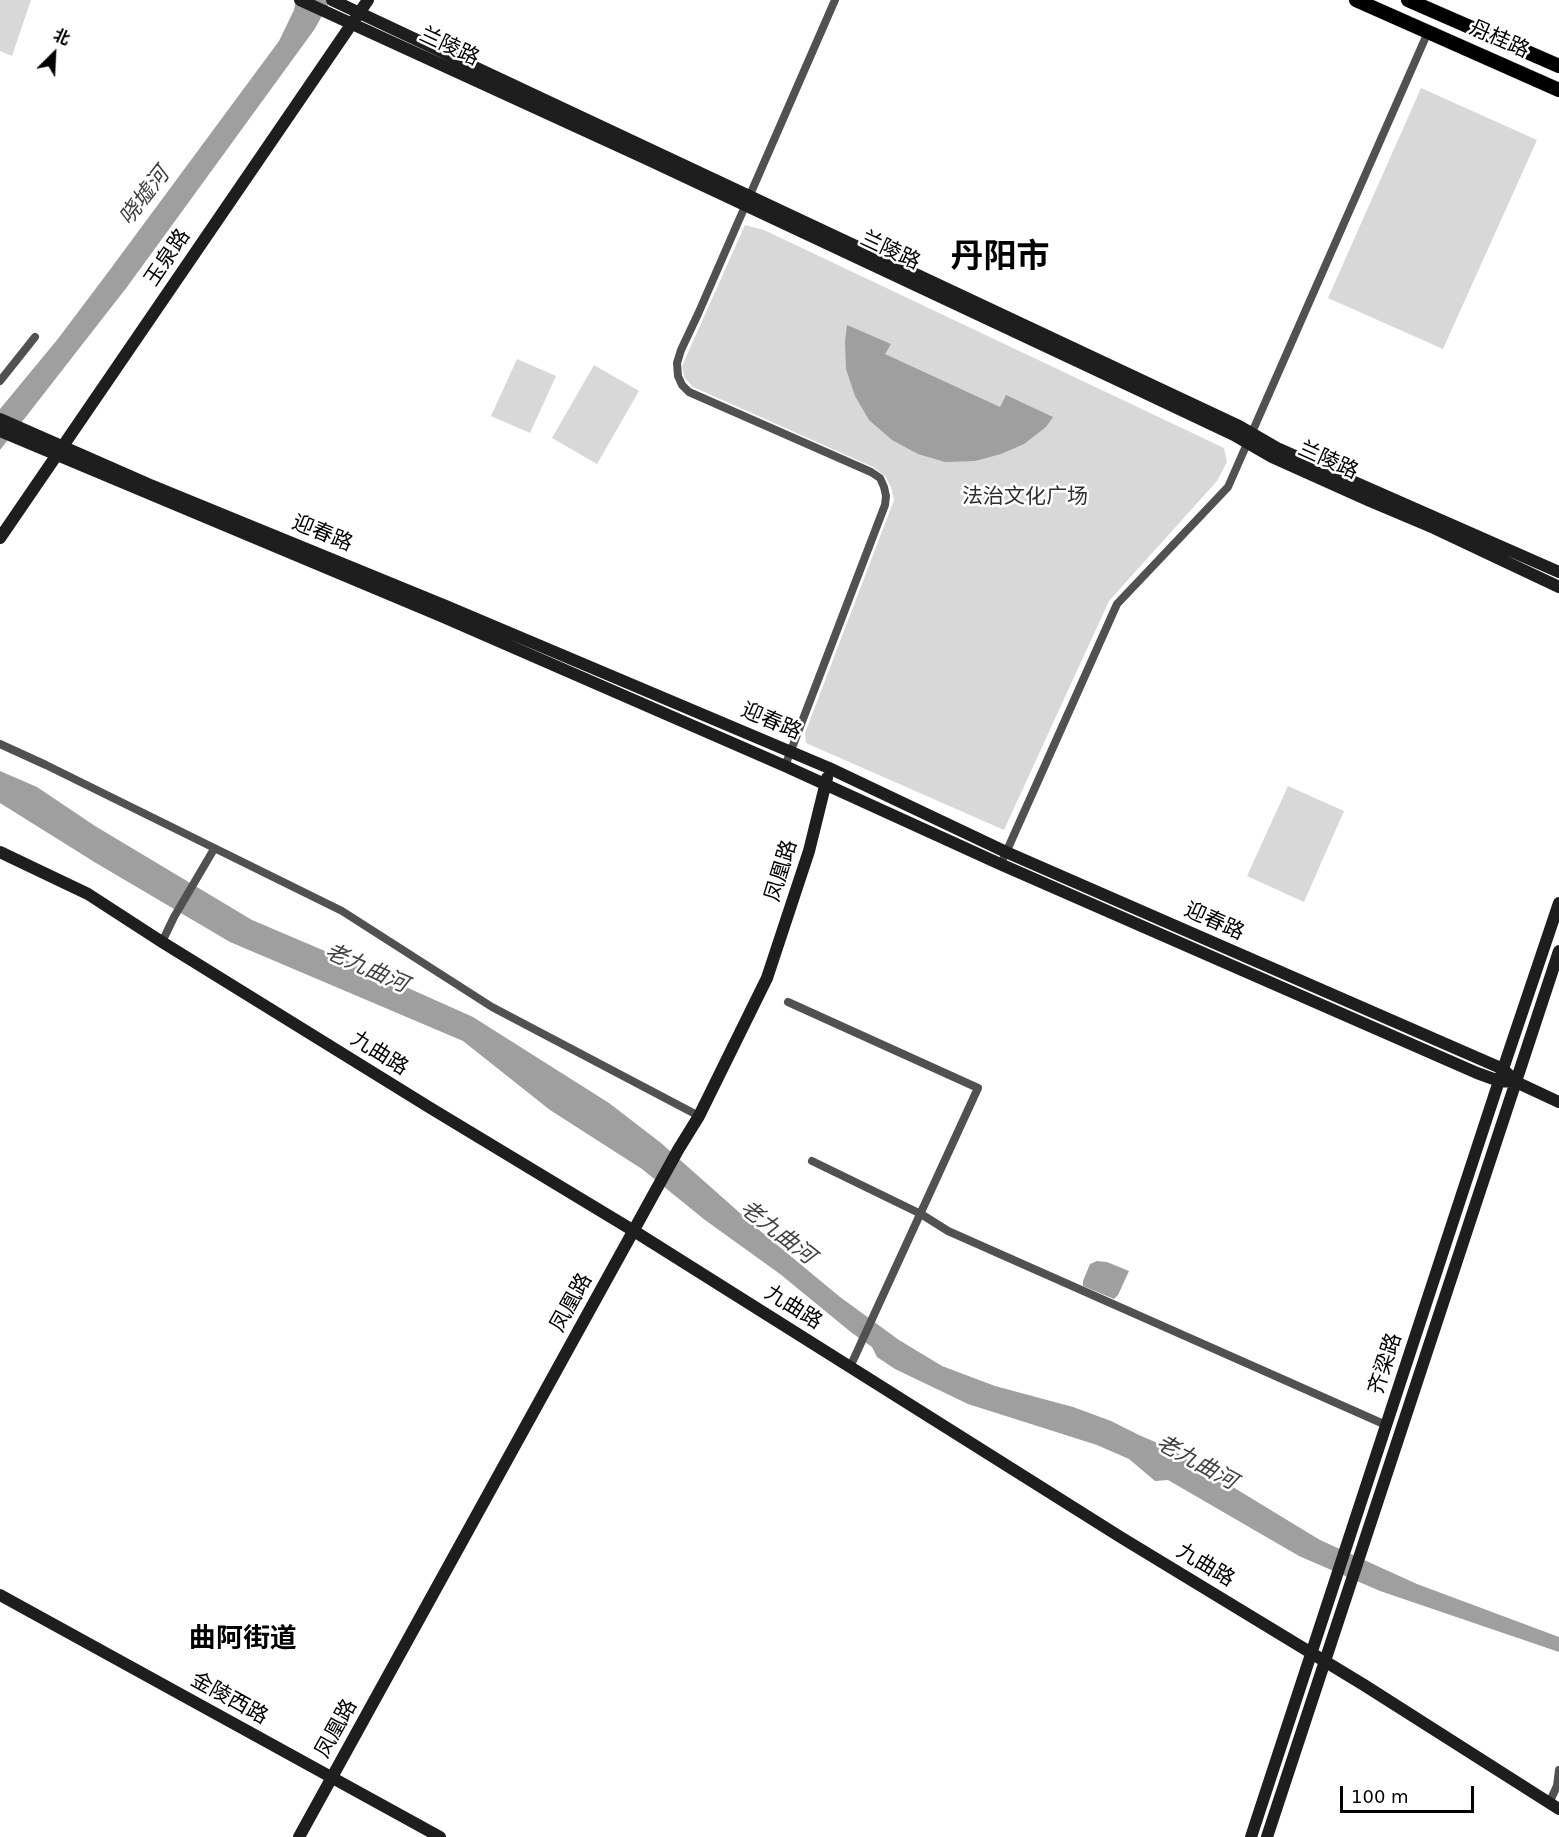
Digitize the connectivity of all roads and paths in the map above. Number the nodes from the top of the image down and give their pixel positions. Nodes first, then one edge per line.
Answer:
1 (300, 0) edge
2 (368, 0) edge
3 (835, 0) edge
4 (1356, 0) edge
5 (1408, 0) edge
6 (334, 1) edge
7 (359, 13) junction
8 (352, 24) junction
9 (1428, 32) junction
10 (1559, 66) edge
11 (1559, 90) edge
12 (746, 200) junction
13 (35, 337) dead end
14 (0, 381) edge
15 (0, 419) edge
16 (0, 431) edge
17 (23, 435) junction
18 (1250, 438) junction
19 (60, 451) junction
20 (0, 538) edge
21 (1559, 572) edge
22 (1559, 587) edge
23 (0, 744) edge
24 (791, 751) junction
25 (785, 766) junction
26 (829, 768) junction
27 (825, 785) junction
28 (214, 849) junction
29 (0, 852) edge
30 (1003, 858) junction
31 (1559, 903) edge
32 (162, 942) junction
33 (1559, 951) edge
34 (789, 1002) dead end
35 (1501, 1075) junction
36 (1516, 1082) junction
37 (1559, 1102) edge
38 (699, 1116) junction
39 (812, 1161) dead end
40 (921, 1214) junction
41 (634, 1231) junction
42 (1416, 1336) junction
43 (1430, 1341) junction
44 (850, 1367) junction
45 (1386, 1425) junction
46 (0, 1595) edge
47 (1311, 1653) junction
48 (1325, 1662) junction
49 (1559, 1770) edge
50 (333, 1778) junction
51 (1554, 1806) edge
52 (299, 1837) edge
53 (440, 1837) edge
54 (1251, 1837) edge
55 (1267, 1837) edge

1 - 8 street, 兰陵路
2 - 7 street, 玉泉路
3 - 12 street
4 - 9 main road, 丹桂路
5 - 10 main road, 丹桂路
6 - 7 street, 兰陵路
7 - 8 street, 玉泉路
7 - 12 street, 兰陵路
8 - 12 street, 兰陵路
8 - 19 street, 玉泉路
9 - 11 main road, 丹桂路
9 - 18 street
12 - 18 street, 兰陵路
12 - 24 street
13 - 14 street
15 - 17 street, 迎春路
16 - 17 street, 迎春路
17 - 19 street, 迎春路
18 - 21 street, 兰陵路
18 - 22 street, 兰陵路
18 - 30 street
19 - 20 street, 玉泉路
19 - 24 street, 迎春路
19 - 25 street, 迎春路
23 - 28 street
24 - 25 street
24 - 26 street, 迎春路
25 - 27 street, 迎春路
26 - 27 street, 凤凰路
26 - 30 street, 迎春路
27 - 30 street, 迎春路
27 - 38 street, 凤凰路
28 - 32 street
28 - 38 street
29 - 32 street, 九曲路
30 - 35 street, 迎春路
31 - 35 street, 齐梁路
32 - 41 street, 九曲路
33 - 36 street, 齐梁路
34 - 40 street
35 - 36 street, 迎春路
35 - 42 street, 齐梁路
36 - 37 street, 迎春路
36 - 43 street, 齐梁路
38 - 41 street, 凤凰路
39 - 40 street
40 - 44 street
40 - 45 street
41 - 44 street, 九曲路
41 - 50 street, 凤凰路
42 - 43 street
42 - 45 street, 齐梁路
43 - 48 street, 齐梁路
44 - 47 street, 九曲路
45 - 47 street, 齐梁路
46 - 50 street, 金陵西路
47 - 48 street, 九曲路
47 - 54 street, 齐梁路
48 - 51 street, 九曲路
48 - 55 street, 齐梁路
49 - 51 street
50 - 52 street, 凤凰路
50 - 53 street, 金陵西路

